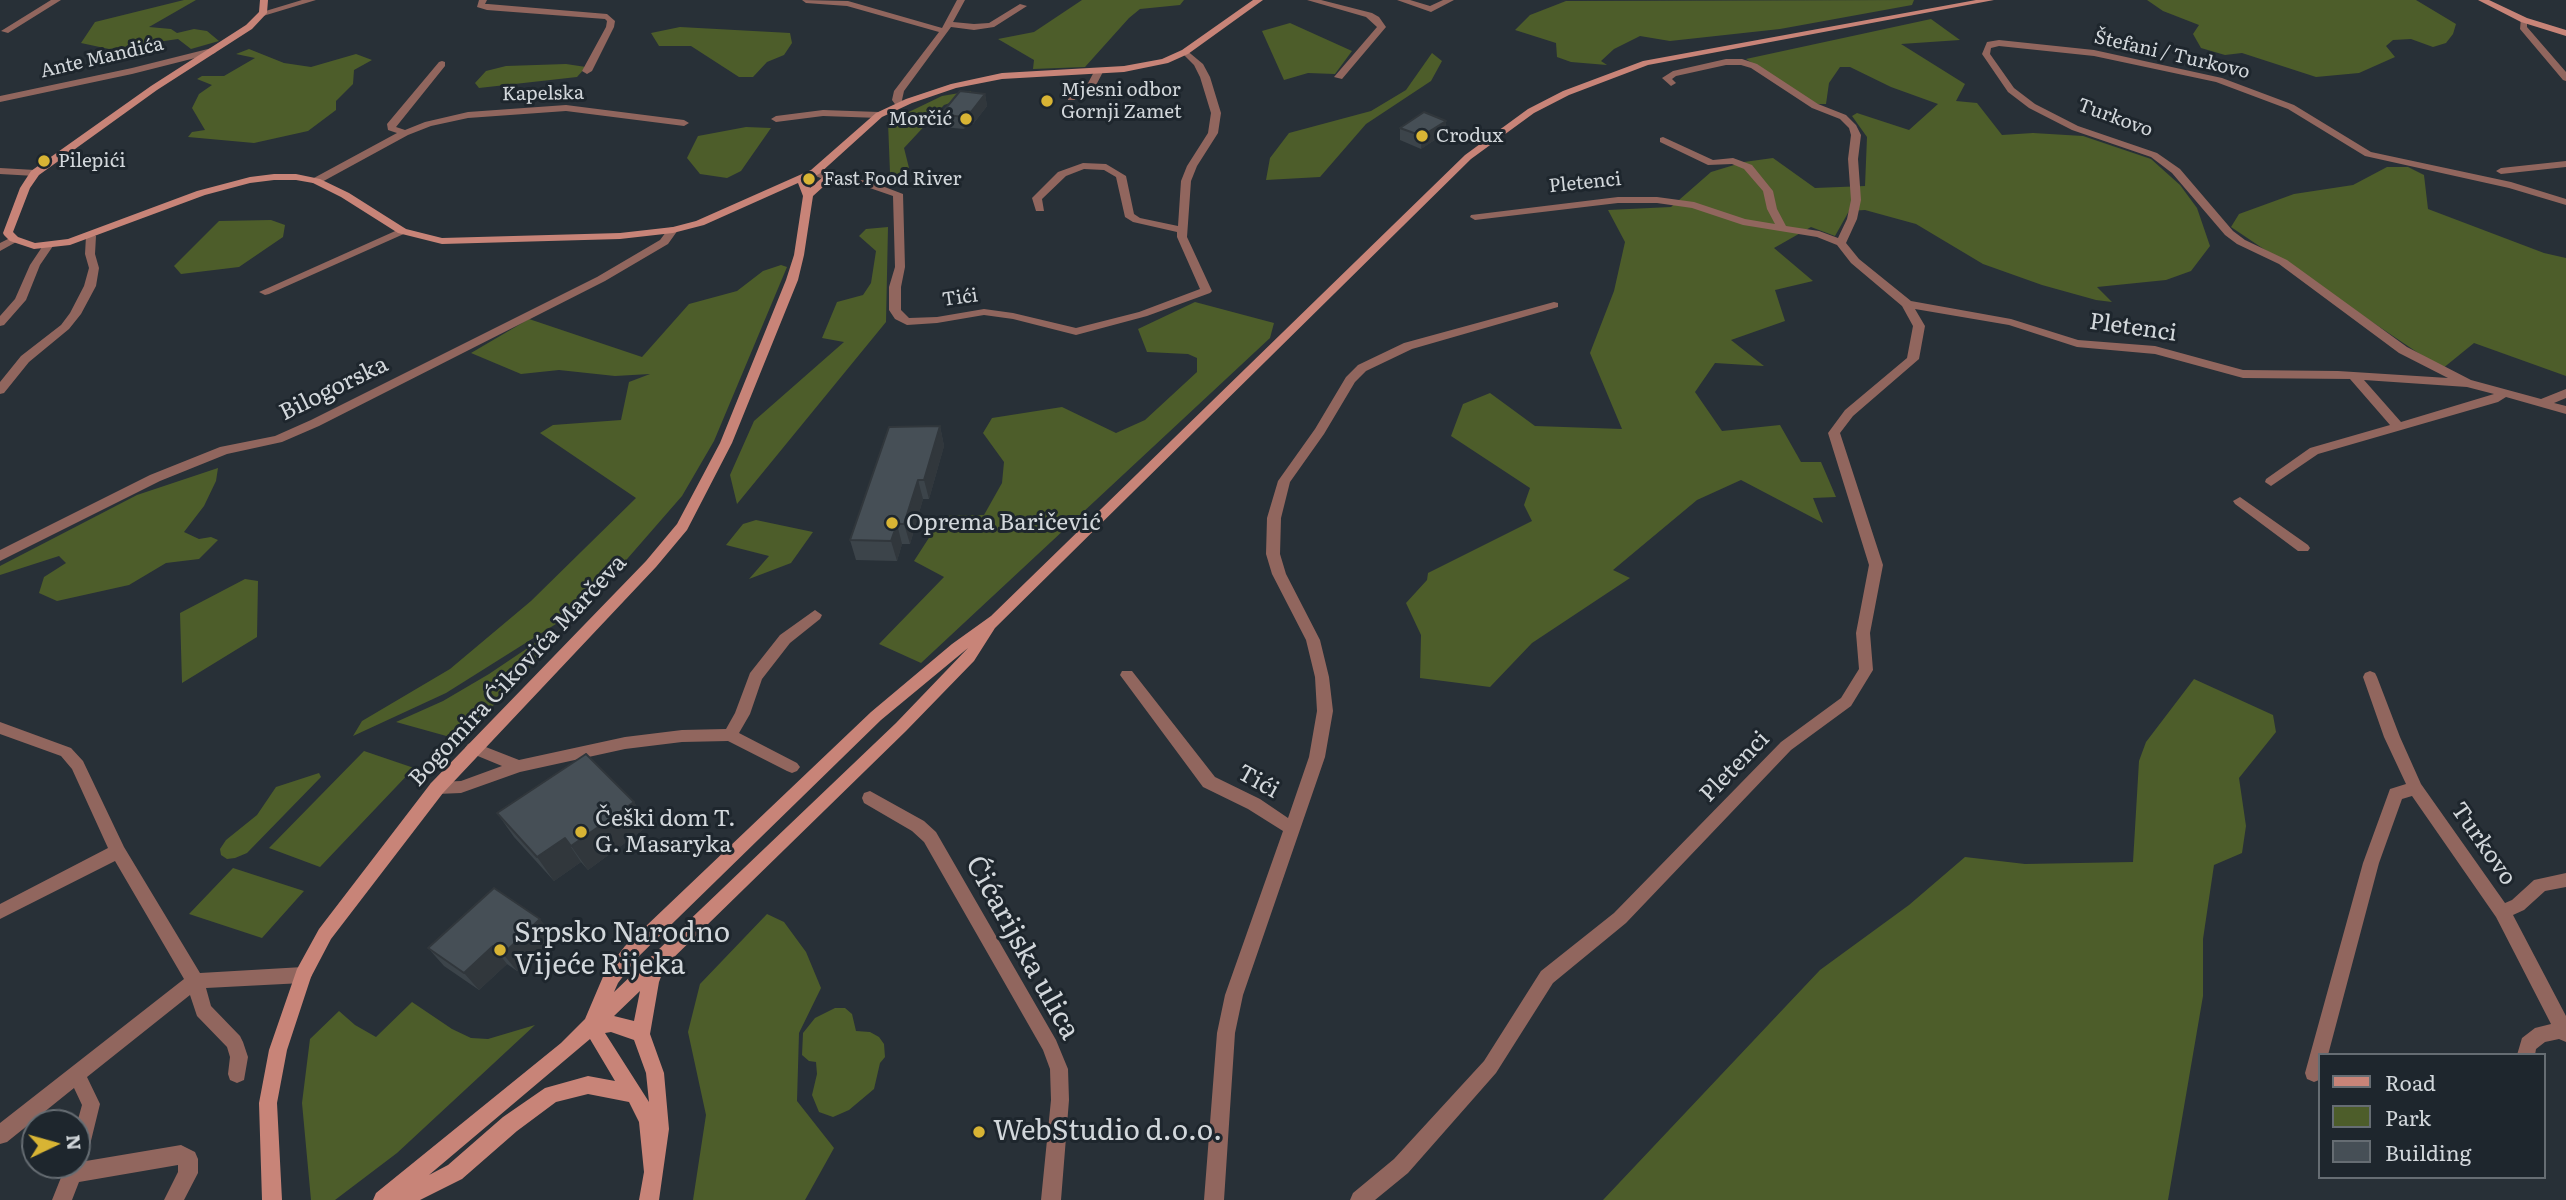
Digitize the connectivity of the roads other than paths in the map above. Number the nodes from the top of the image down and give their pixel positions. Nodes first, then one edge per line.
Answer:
1 (57, 0) edge
2 (264, 0) edge
3 (312, 0) edge
4 (483, 0) edge
5 (806, 0) edge
6 (961, 0) edge
7 (1259, 0) edge
8 (1311, 0) edge
9 (1401, 0) edge
10 (1450, 0) edge
11 (1989, 0) edge
12 (2482, 0) edge
13 (1023, 6) dead end
14 (263, 13) junction
15 (2524, 20) junction
16 (946, 28) junction
17 (5, 31) dead end
18 (2566, 33) edge
19 (1999, 43) joint
20 (212, 51) junction
21 (1185, 52) junction
22 (442, 64) dead end
23 (587, 71) dead end
24 (1099, 71) junction
25 (1339, 77) dead end
26 (2566, 78) edge
27 (1671, 83) dead end
28 (1072, 98) dead end
29 (0, 99) edge
30 (900, 105) junction
31 (879, 115) junction
32 (776, 119) dead end
33 (684, 123) dead end
34 (405, 133) junction
35 (1663, 140) dead end
36 (2566, 164) edge
37 (2501, 171) dead end
38 (0, 172) edge
39 (35, 173) junction
40 (808, 175) junction
41 (828, 178) junction
42 (316, 181) junction
43 (808, 195) junction
44 (2566, 202) edge
45 (1040, 209) dead end
46 (1475, 218) dead end
47 (1781, 226) junction
48 (673, 230) junction
49 (1183, 230) junction
50 (402, 231) junction
51 (90, 236) junction
52 (14, 239) junction
53 (2241, 242) joint
54 (1841, 243) junction
55 (48, 246) junction
56 (0, 247) edge
57 (265, 292) dead end
58 (1907, 304) junction
59 (1554, 305) dead end
60 (0, 323) edge
61 (2354, 377) junction
62 (2467, 383) junction
63 (0, 390) edge
64 (2505, 393) junction
65 (2566, 393) edge
66 (2543, 403) junction
67 (2566, 410) edge
68 (2399, 427) junction
69 (2271, 482) dead end
70 (2240, 501) dead end
71 (2303, 548) dead end
72 (0, 556) edge
73 (815, 615) dead end
74 (996, 620) junction
75 (1127, 675) dead end
76 (2370, 677) dead end
77 (0, 728) edge
78 (730, 735) junction
79 (473, 748) junction
80 (519, 766) junction
81 (792, 767) dead end
82 (437, 788) junction
83 (2415, 788) junction
84 (870, 799) dead end
85 (1291, 828) junction
86 (118, 851) junction
87 (2566, 880) edge
88 (0, 912) edge
89 (2502, 912) junction
90 (659, 958) junction
91 (303, 975) junction
92 (195, 981) junction
93 (592, 1025) junction
94 (2565, 1032) edge
95 (641, 1034) junction
96 (2319, 1053) edge
97 (2526, 1053) edge
98 (2318, 1058) edge
99 (237, 1073) dead end
100 (2314, 1073) dead end
101 (76, 1074) junction
102 (635, 1094) junction
103 (90, 1109) edge
104 (0, 1135) edge
105 (91, 1164) edge
106 (653, 1171) junction
107 (70, 1179) edge
108 (271, 1196) edge
109 (62, 1200) edge
110 (174, 1200) edge
111 (383, 1200) edge
112 (399, 1200) edge
113 (649, 1200) edge
114 (1051, 1200) edge
115 (1214, 1200) edge
116 (1360, 1200) edge

1 - 17 street
2 - 14 street
3 - 14 street
4 - 23 street
5 - 16 street
6 - 16 street
7 - 21 street
8 - 25 street
9 - 10 street
11 - 74 street
12 - 15 street
13 - 16 street
14 - 20 street
15 - 18 street
15 - 26 street
16 - 30 street
19 - 44 street, Štefani / Turkovo
19 - 53 street, Turkovo
20 - 29 street, Ante Mandića
20 - 39 street
21 - 24 street
21 - 49 street, Tići
22 - 34 street
24 - 28 street
24 - 30 street
27 - 54 street
30 - 31 street
31 - 32 street
31 - 40 street
33 - 34 street, Kapelska
34 - 42 street, Kapelska
35 - 47 street
36 - 37 street
38 - 39 street
39 - 52 street
40 - 41 street, Tići
40 - 43 street
40 - 48 street
41 - 43 street
41 - 49 street, Tići
42 - 50 street
42 - 51 street
43 - 79 street, Bogomira Ćikovića Marčeva
45 - 49 street
46 - 47 street, Pletenci
47 - 54 street, Pletenci
48 - 50 street
48 - 72 street, Bilogorska
50 - 57 street
51 - 55 street
51 - 63 street
52 - 55 street
52 - 56 street
53 - 62 street, Pletenci
54 - 58 street, Pletenci
55 - 60 street
58 - 61 street, Pletenci
58 - 116 street, Pletenci
59 - 85 street
61 - 62 street, Pletenci
61 - 68 street
62 - 64 street, Pletenci
64 - 66 street, Pletenci
64 - 68 street
65 - 66 street
66 - 67 street, Pletenci
68 - 69 street
70 - 71 street
73 - 78 street
74 - 90 street
74 - 93 street
75 - 85 street, Tići
76 - 83 street, Turkovo
77 - 86 street
78 - 80 street
78 - 81 street
79 - 80 street
79 - 82 street, Bogomira Ćikovića Marčeva
80 - 82 street
82 - 91 street, Bogomira Ćikovića Marčeva
83 - 89 street, Turkovo
83 - 96 street
84 - 114 street, Ćićarijska ulica
85 - 115 street
86 - 88 street
86 - 92 street
87 - 89 street
89 - 94 street, Turkovo
90 - 93 street
90 - 95 street
91 - 92 street
91 - 108 street, Bogomira Ćikovića Marčeva
92 - 99 street
92 - 101 street
93 - 95 street
93 - 102 street
93 - 111 street
94 - 97 street
95 - 106 street
98 - 100 street
101 - 103 street
101 - 104 street
102 - 106 street
102 - 112 street
105 - 110 street
106 - 113 street
107 - 109 street

